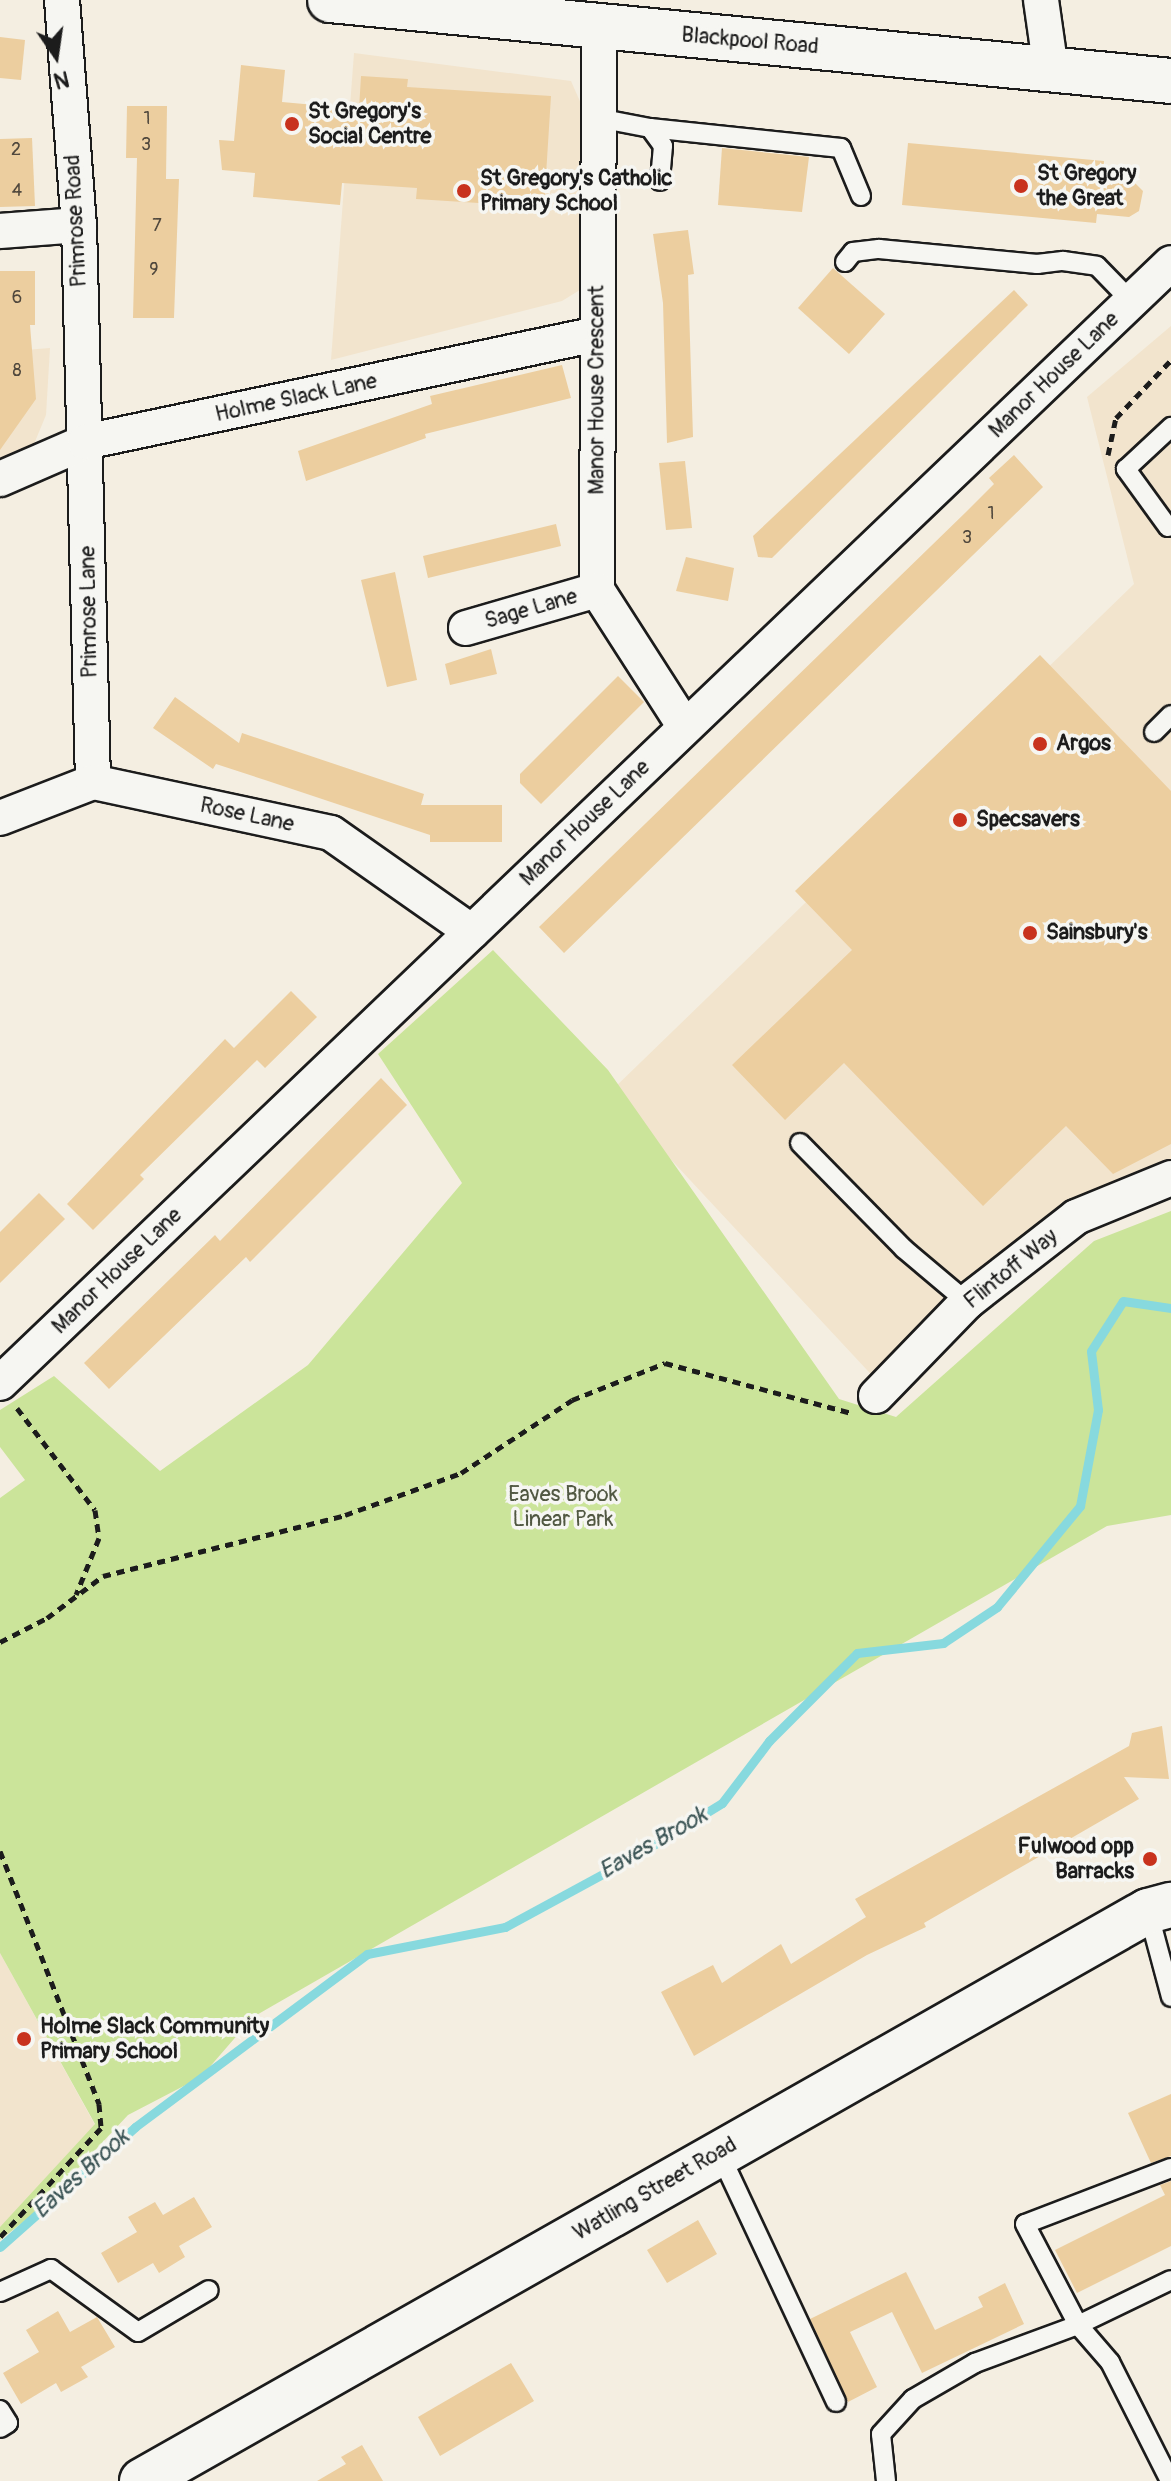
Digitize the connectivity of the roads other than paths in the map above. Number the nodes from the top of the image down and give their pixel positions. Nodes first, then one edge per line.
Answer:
1 (62, 0) edge
2 (330, 0) edge
3 (1041, 0) edge
4 (446, 5) edge
5 (599, 27) junction
6 (1051, 70) junction
7 (1171, 81) edge
8 (598, 118) junction
9 (650, 128) junction
10 (660, 181) dead end
11 (861, 196) dead end
12 (79, 225) junction
13 (0, 231) edge
14 (845, 262) dead end
15 (1171, 263) edge
16 (1131, 301) junction
17 (597, 334) junction
18 (1171, 427) edge
19 (85, 442) junction
20 (0, 479) edge
21 (1170, 527) edge
22 (597, 590) junction
23 (466, 628) dead end
24 (1171, 715) edge
25 (685, 727) junction
26 (1154, 732) dead end
27 (93, 782) junction
28 (0, 818) edge
29 (472, 932) junction
30 (800, 1143) dead end
31 (1171, 1178) edge
32 (967, 1302) junction
33 (4, 1392) edge
34 (876, 1396) road end
35 (1159, 1908) edge
36 (1171, 1997) edge
37 (719, 2152) junction
38 (1171, 2168) edge
39 (1171, 2280) edge
40 (209, 2290) dead end
41 (0, 2292) edge
42 (1078, 2325) junction
43 (836, 2402) dead end
44 (0, 2410) edge
45 (0, 2428) edge
46 (142, 2481) edge
47 (886, 2481) edge
48 (1170, 2481) edge

1 - 12 street, Primrose Road
2 - 4 main road, Blackpool Road
3 - 6 street
4 - 5 main road, Blackpool Road
5 - 6 main road, Blackpool Road
5 - 8 street, Manor House Crescent
6 - 7 main road, Blackpool Road
8 - 9 lane
8 - 17 street, Manor House Crescent
9 - 10 lane
9 - 11 lane
12 - 13 street
12 - 19 street, Primrose Road
14 - 16 lane
15 - 16 street, Manor House Lane
16 - 25 street, Manor House Lane
17 - 19 street, Holme Slack Lane
17 - 22 street, Manor House Crescent
18 - 21 lane
19 - 20 street, Holme Slack Lane
19 - 27 street, Primrose Lane
22 - 23 street, Sage Lane
22 - 25 street
24 - 26 lane
25 - 29 street, Manor House Lane
27 - 28 street
27 - 29 street, Rose Lane
29 - 33 street, Manor House Lane
30 - 32 lane
31 - 32 street, Flintoff Way
32 - 34 street, Flintoff Way
35 - 36 lane
35 - 37 main road, Watling Street Road
37 - 43 lane
37 - 46 main road, Watling Street Road
38 - 42 lane
39 - 42 lane
40 - 41 lane
42 - 47 lane
42 - 48 lane
44 - 45 lane

